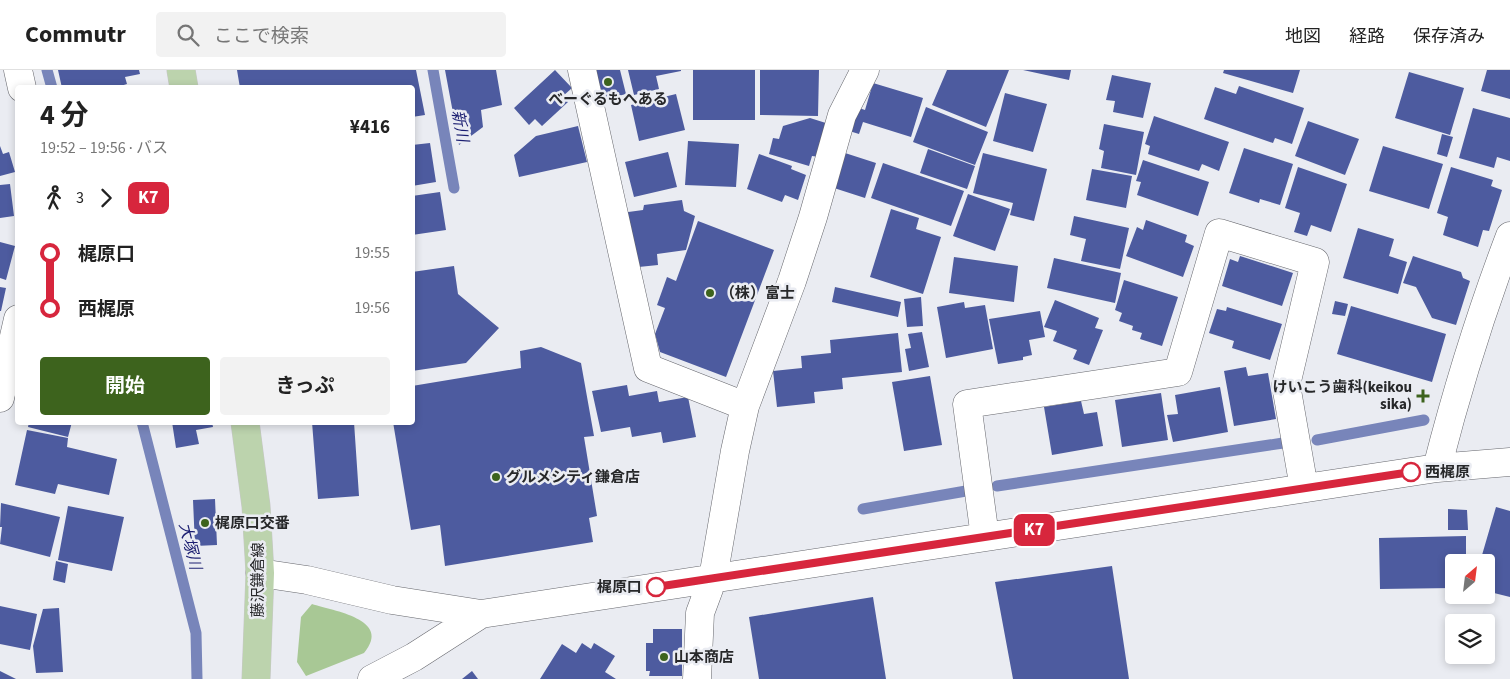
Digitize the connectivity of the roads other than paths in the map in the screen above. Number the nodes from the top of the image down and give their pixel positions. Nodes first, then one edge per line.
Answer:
1 (18, 70) edge
2 (181, 70) edge
3 (582, 70) edge
4 (865, 70) edge
5 (21, 85) edge
6 (184, 85) edge
7 (1510, 236) edge
8 (15, 331) edge
9 (0, 398) edge
10 (745, 406) junction
11 (245, 425) edge
12 (1510, 462) edge
13 (1437, 468) junction
14 (1304, 488) junction
15 (986, 537) junction
16 (260, 573) junction
17 (712, 578) junction
18 (481, 614) junction
19 (256, 679) edge
20 (372, 679) edge
21 (697, 679) edge

1 - 5 street
2 - 6 main road
3 - 10 street
4 - 10 street
7 - 13 street
8 - 9 street
10 - 17 street
11 - 16 main road, 藤沢鎌倉線
12 - 13 street
13 - 14 street
14 - 15 street
14 - 15 street
15 - 17 street
16 - 18 street
16 - 19 main road, 藤沢鎌倉線
17 - 18 street
17 - 21 street
18 - 20 street

